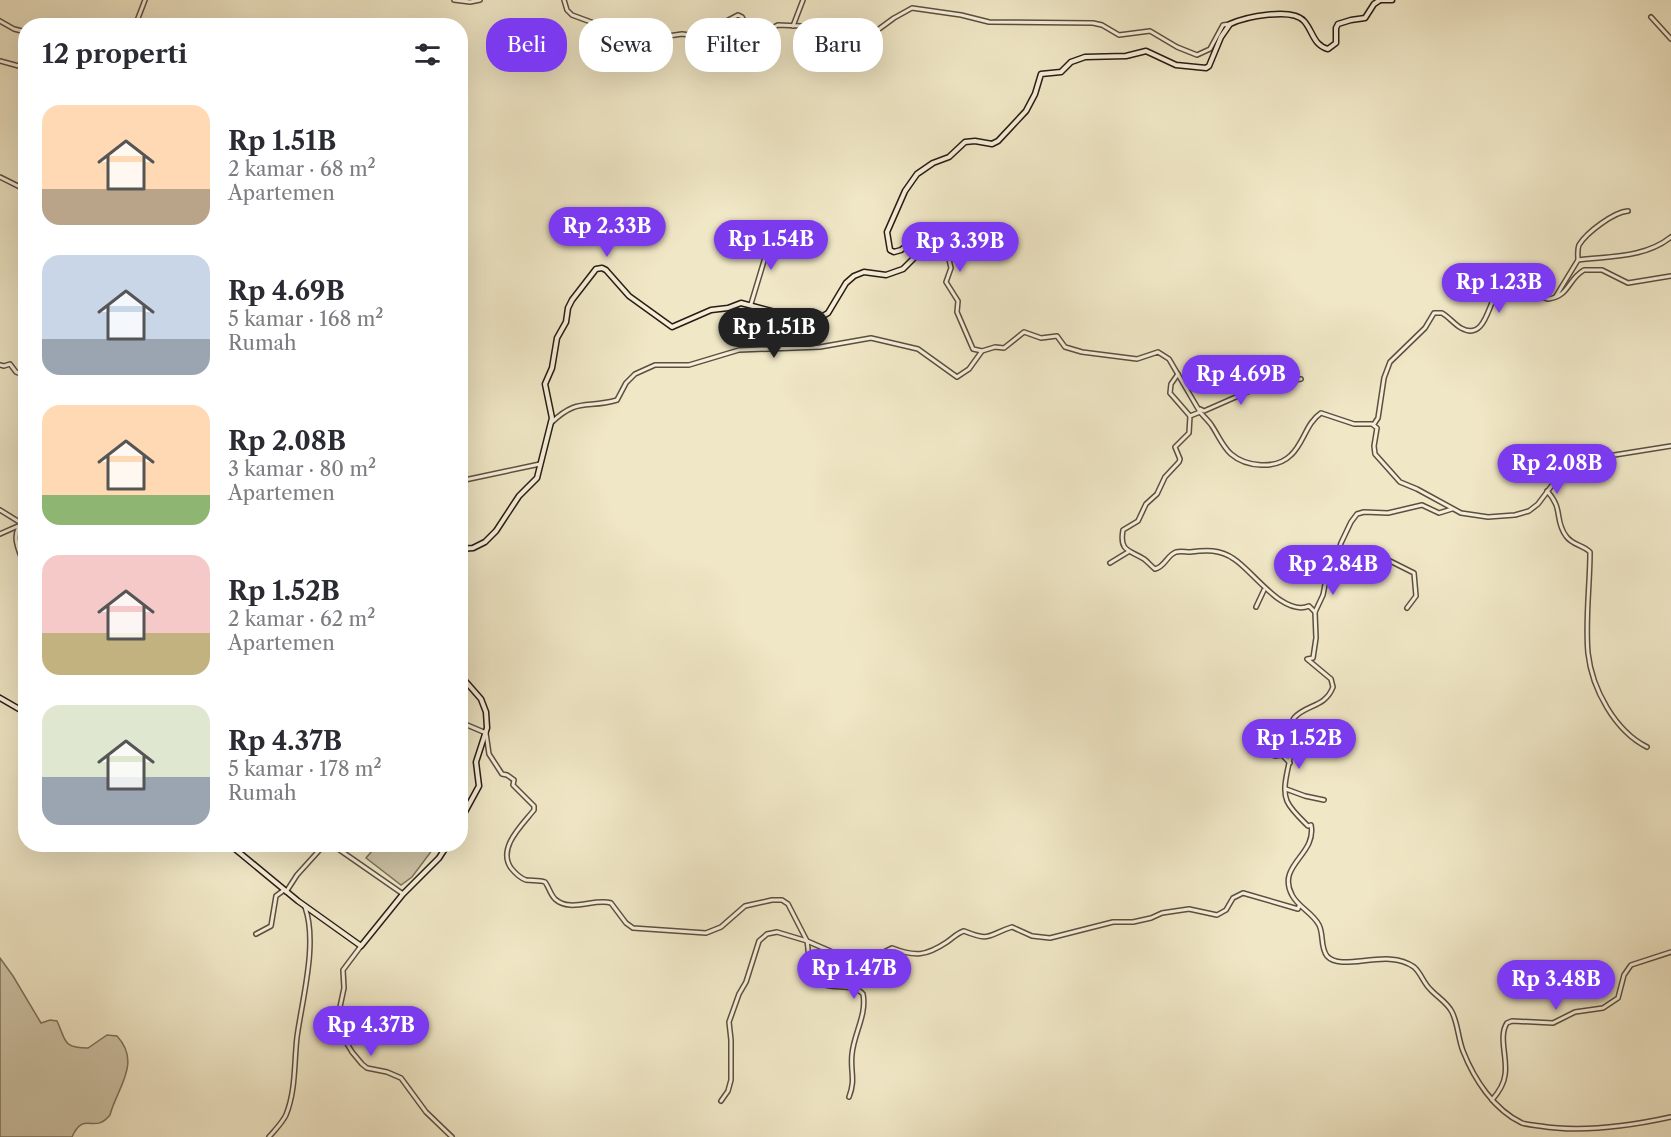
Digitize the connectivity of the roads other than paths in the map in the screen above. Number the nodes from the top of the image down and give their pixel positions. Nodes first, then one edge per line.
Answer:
1 (145, 0) edge
2 (454, 0) edge
3 (480, 0) edge
4 (564, 0) edge
5 (803, 0) edge
6 (1380, 0) edge
7 (1392, 0) edge
8 (1651, 17) dead end
9 (138, 18) edge
10 (796, 18) edge
11 (0, 21) edge
12 (1230, 24) junction
13 (793, 26) edge
14 (883, 26) edge
15 (18, 30) edge
16 (1671, 39) edge
17 (0, 61) edge
18 (18, 66) edge
19 (0, 177) edge
20 (18, 186) edge
21 (1628, 211) dead end
22 (1671, 237) edge
23 (763, 240) dead end
24 (917, 255) junction
25 (1578, 260) junction
26 (1671, 276) edge
27 (1555, 298) junction
28 (751, 304) junction
29 (982, 351) junction
30 (0, 365) edge
31 (18, 373) edge
32 (1178, 374) junction
33 (1301, 379) dead end
34 (1193, 401) junction
35 (1200, 412) junction
36 (1190, 416) junction
37 (551, 423) junction
38 (1374, 424) junction
39 (1671, 446) edge
40 (540, 464) junction
41 (468, 479) edge
42 (1547, 491) junction
43 (1452, 508) junction
44 (0, 510) edge
45 (18, 523) edge
46 (18, 525) edge
47 (18, 529) edge
48 (0, 534) edge
49 (18, 546) edge
50 (468, 548) edge
51 (1128, 552) junction
52 (1110, 563) dead end
53 (1327, 574) dead end
54 (1264, 588) junction
55 (1256, 607) dead end
56 (1407, 608) dead end
57 (1316, 612) junction
58 (468, 684) edge
59 (0, 698) edge
60 (18, 708) edge
61 (468, 725) edge
62 (486, 733) junction
63 (1647, 747) dead end
64 (1259, 751) dead end
65 (1290, 763) junction
66 (1286, 789) junction
67 (1324, 800) dead end
68 (468, 806) edge
69 (239, 852) edge
70 (318, 852) edge
71 (343, 852) edge
72 (443, 852) edge
73 (285, 891) junction
74 (403, 894) junction
75 (304, 904) junction
76 (1299, 906) junction
77 (256, 934) dead end
78 (807, 941) junction
79 (361, 946) junction
80 (1671, 952) edge
81 (849, 1097) dead end
82 (1492, 1100) junction
83 (721, 1101) dead end
84 (1671, 1117) edge
85 (269, 1137) edge
86 (452, 1137) edge

1 - 9 street
2 - 3 street
4 - 13 street
5 - 10 street
6 - 7 street
6 - 12 street
8 - 16 street
11 - 15 street
12 - 14 street
12 - 24 street
17 - 18 street
19 - 20 street
21 - 25 street
22 - 25 street
23 - 28 street
24 - 28 street
24 - 29 street
25 - 27 street
26 - 27 street
27 - 38 street
28 - 37 street
29 - 32 street
29 - 37 street
30 - 31 street
32 - 34 street
32 - 36 street
33 - 34 street
34 - 35 street
35 - 36 street
35 - 38 street
36 - 51 street
37 - 40 street
38 - 43 street
39 - 42 street
40 - 41 street
40 - 50 street
42 - 43 street
42 - 63 street
43 - 56 street
44 - 45 street
46 - 48 street
47 - 49 street
51 - 52 street
51 - 54 street
53 - 57 street
54 - 55 street
54 - 57 street
57 - 65 street
58 - 62 street
59 - 60 street
61 - 62 street
62 - 68 street
62 - 78 street
64 - 65 street
65 - 66 street
66 - 67 street
66 - 76 street
69 - 73 street
70 - 73 street
71 - 74 street
72 - 74 street
73 - 75 street
73 - 77 street
74 - 79 street
75 - 79 street
75 - 85 street
76 - 78 street
76 - 82 street
78 - 81 street
78 - 83 street
79 - 86 street
80 - 82 street
82 - 84 street

